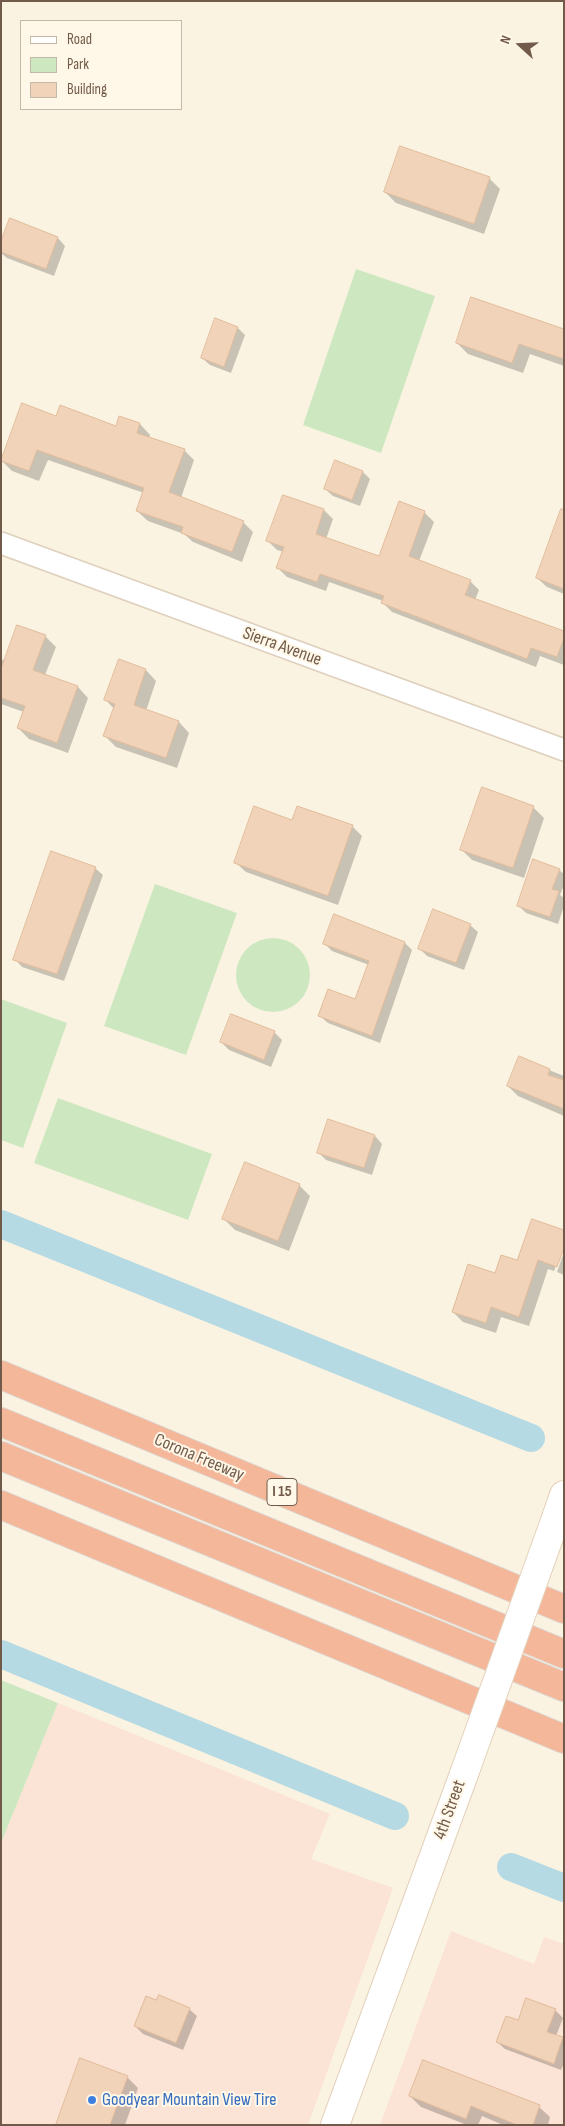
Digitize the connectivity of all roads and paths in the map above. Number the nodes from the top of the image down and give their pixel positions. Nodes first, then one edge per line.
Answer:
1 (1, 544) edge
2 (564, 750) edge
3 (1, 1376) edge
4 (1, 1422) edge
5 (1, 1456) edge
6 (1, 1505) edge
7 (560, 1507) edge
8 (564, 1609) edge
9 (564, 1654) edge
10 (564, 1687) edge
11 (564, 1739) edge
12 (335, 2125) edge

1 - 2 street, Sierra Avenue
3 - 8 highway, Corona Freeway / I 15
4 - 9 highway
5 - 10 highway
6 - 11 highway
7 - 12 street, 4th Street, bridge

